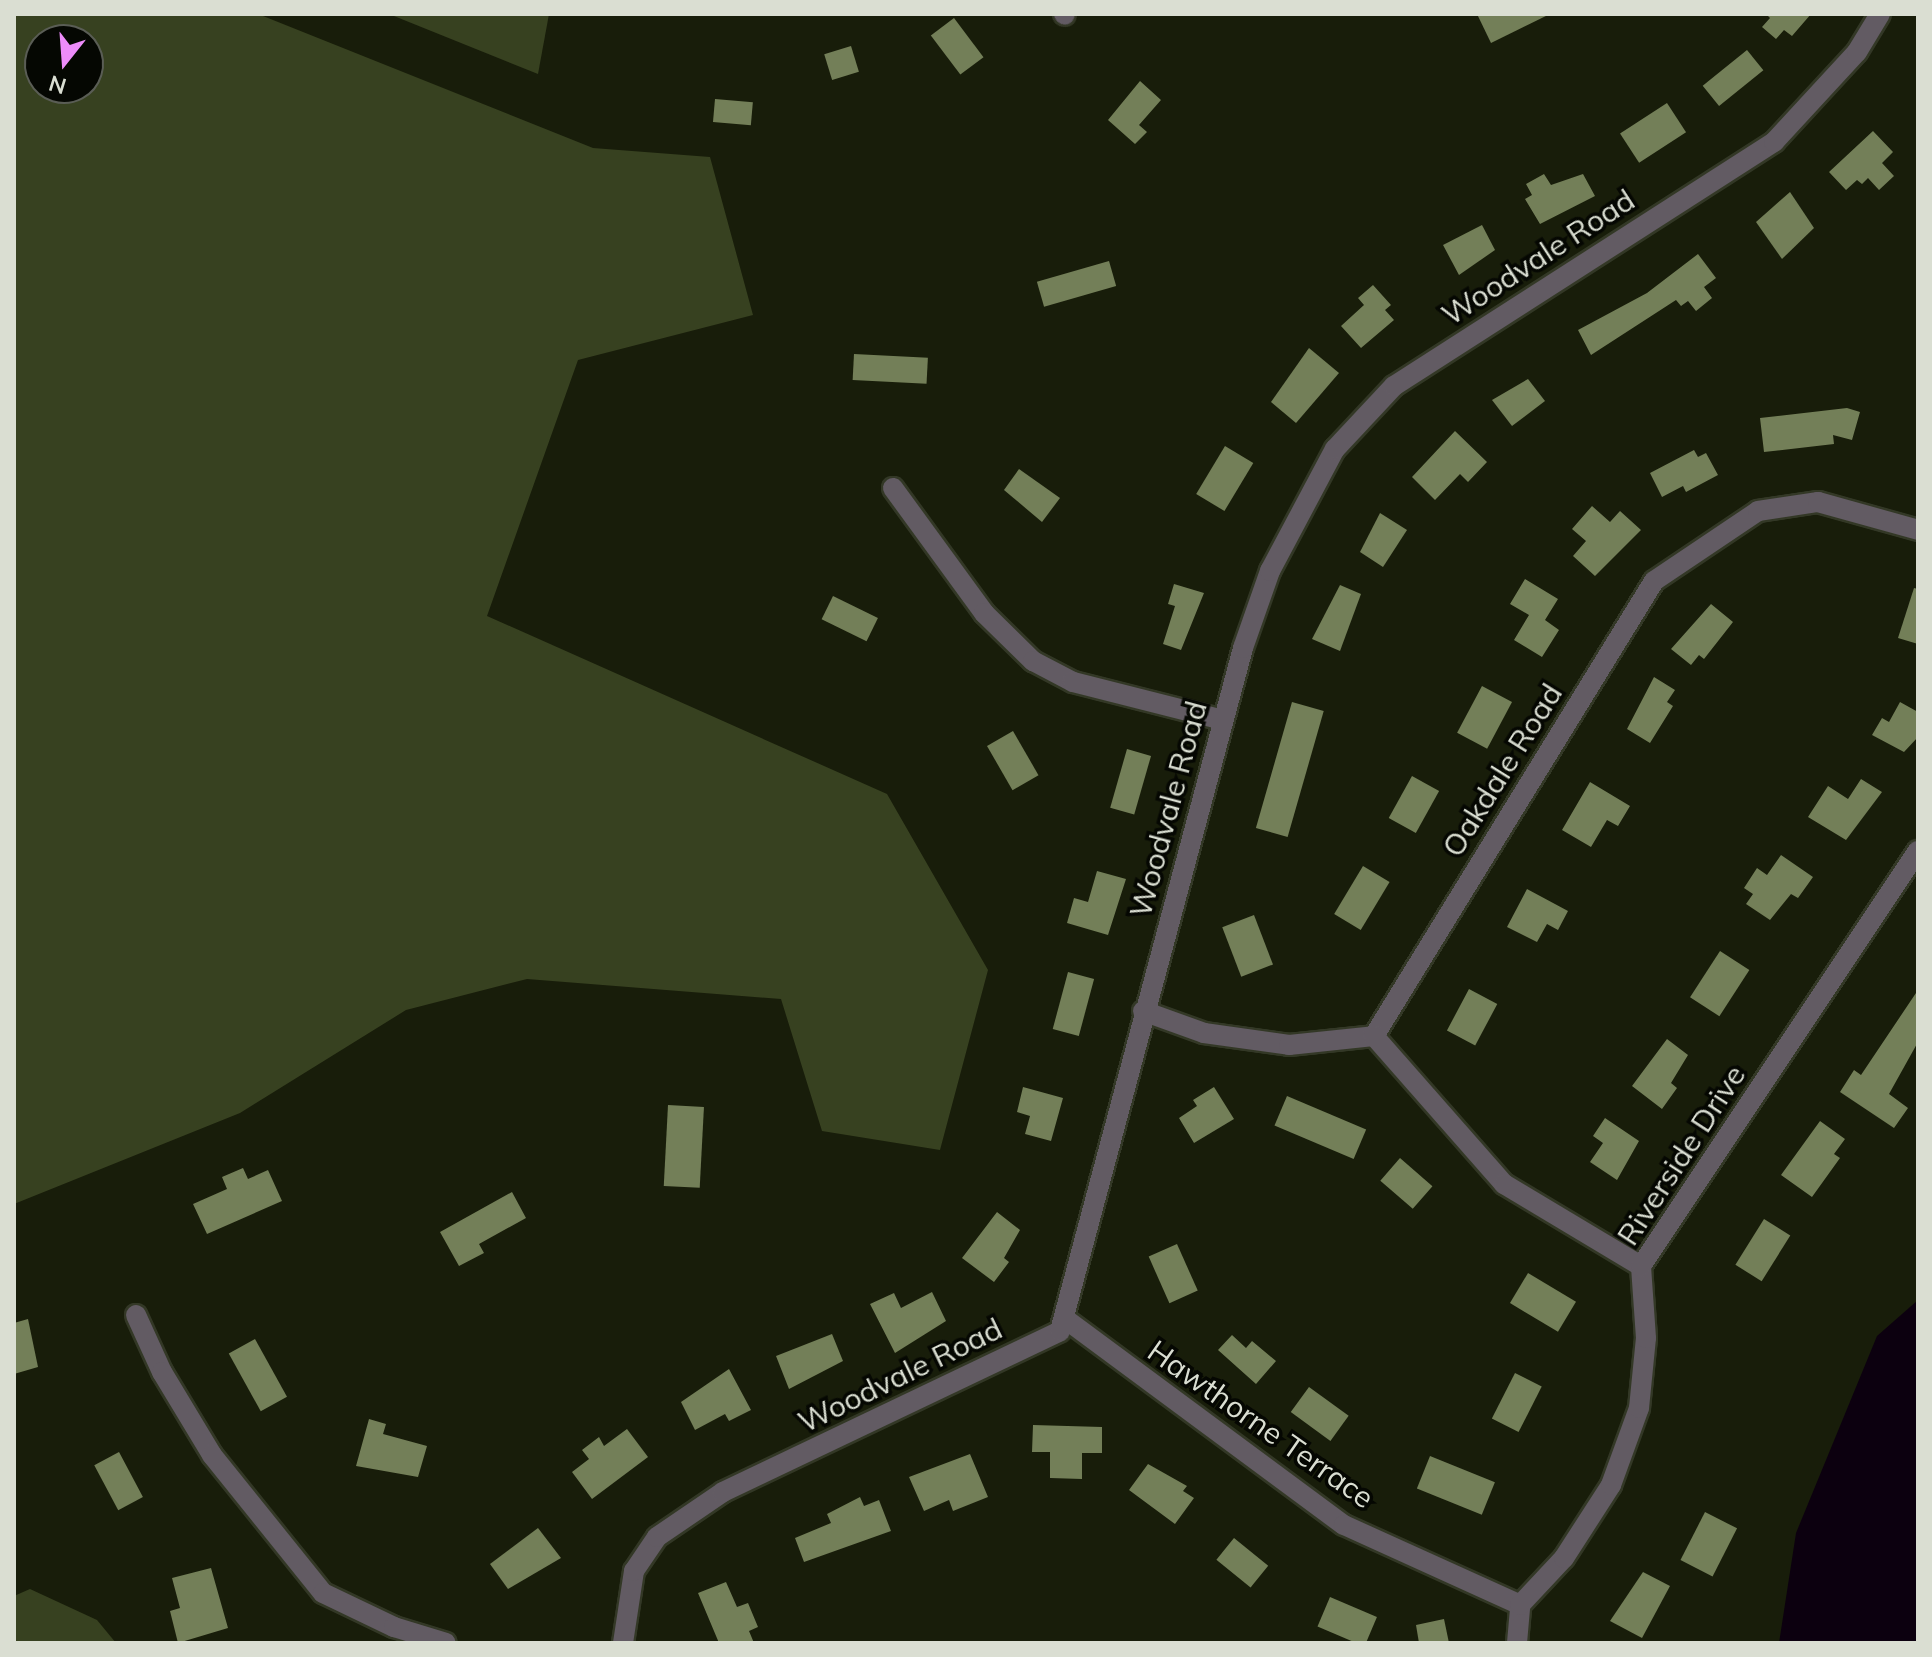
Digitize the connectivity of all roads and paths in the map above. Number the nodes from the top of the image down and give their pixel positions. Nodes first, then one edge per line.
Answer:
1 (1880, 14) edge
2 (893, 488) dead end
3 (1918, 530) edge
4 (1223, 720) junction
5 (1918, 851) edge
6 (1143, 1011) junction
7 (1374, 1036) junction
8 (1641, 1266) junction
9 (136, 1315) dead end
10 (1064, 1318) junction
11 (1520, 1605) junction
12 (446, 1643) edge
13 (623, 1643) edge
14 (1517, 1643) edge

1 - 4 street, Woodvale Road
2 - 4 street
3 - 7 street, Oakdale Road
4 - 6 street, Woodvale Road
5 - 8 street, Riverside Drive
6 - 7 street
6 - 10 street, Woodvale Road
7 - 8 street
8 - 11 street, Riverside Drive
9 - 12 street
10 - 11 street, Hawthorne Terrace
10 - 13 street, Woodvale Road
11 - 14 street

